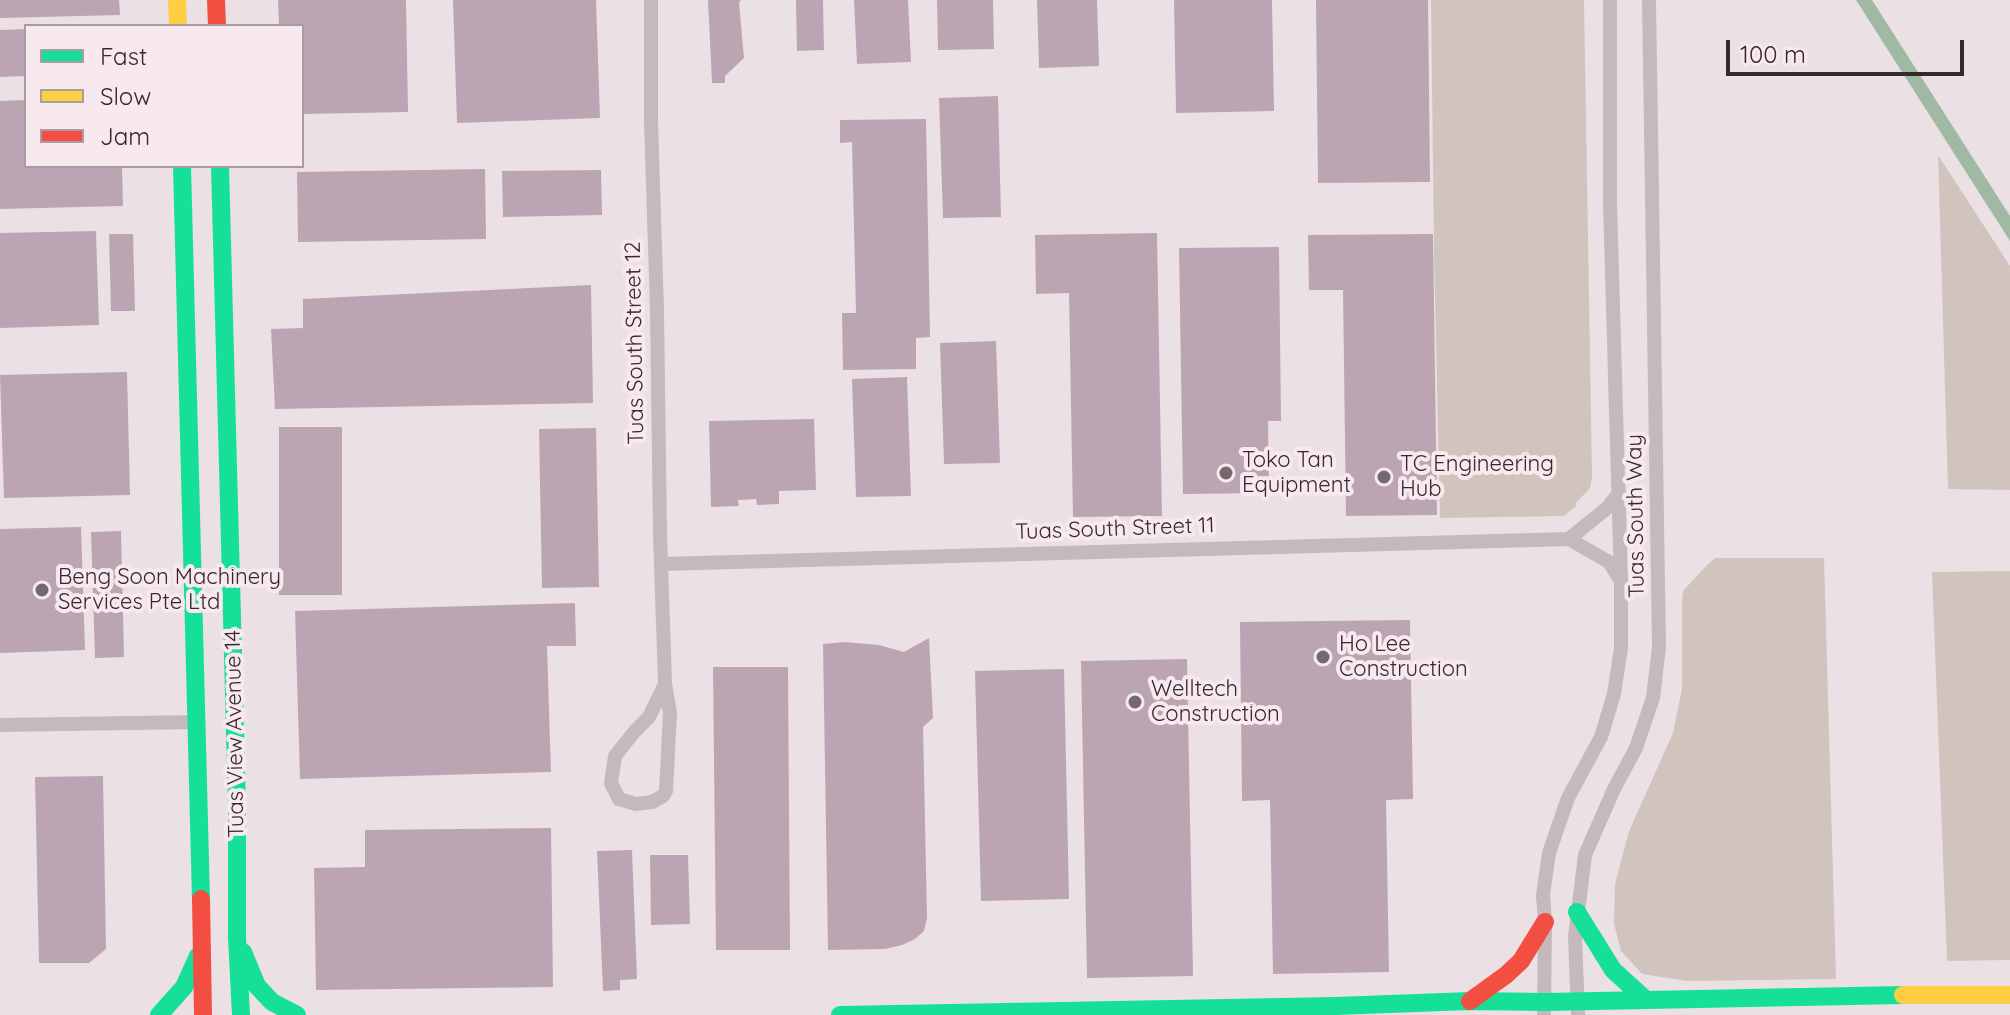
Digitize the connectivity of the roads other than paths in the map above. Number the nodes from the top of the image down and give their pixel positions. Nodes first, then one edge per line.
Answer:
1 (177, 0) edge
2 (216, 0) edge
3 (651, 0) edge
4 (1610, 0) edge
5 (1649, 0) edge
6 (178, 24) edge
7 (217, 24) edge
8 (182, 168) edge
9 (220, 168) edge
10 (1619, 493) junction
11 (1569, 539) junction
12 (662, 564) junction
13 (1621, 581) junction
14 (665, 684) junction
15 (197, 722) junction
16 (0, 725) edge
17 (1577, 912) junction
18 (1545, 922) junction
19 (237, 937) junction
20 (201, 949) junction
21 (2010, 995) edge
22 (1646, 1000) junction
23 (1470, 1001) junction
24 (1545, 1008) edge
25 (1578, 1008) edge
26 (159, 1015) edge
27 (203, 1015) edge
28 (241, 1015) edge
29 (297, 1015) edge
30 (840, 1015) edge

1 - 6 street
2 - 7 street
3 - 12 street, Tuas South Street 12
4 - 10 street, Tuas South Way
5 - 17 street, Tuas South Way
8 - 15 street, Tuas View Avenue 14
9 - 19 street, Tuas View Avenue 14
10 - 11 street
10 - 13 street, Tuas South Way
11 - 12 street, Tuas South Street 11
11 - 13 street
12 - 14 street, Tuas South Street 12
13 - 18 street, Tuas South Way
14 - 14 street, Tuas South Street 12
15 - 16 street
15 - 20 street, Tuas View Avenue 14
17 - 22 street
17 - 25 street, Tuas South Way
18 - 23 street
18 - 24 street, Tuas South Way
19 - 28 street, Tuas View Avenue 14
19 - 29 street
20 - 26 street
20 - 27 street, Tuas View Avenue 14
21 - 22 street
22 - 25 street
23 - 24 street
23 - 30 street
24 - 25 street

